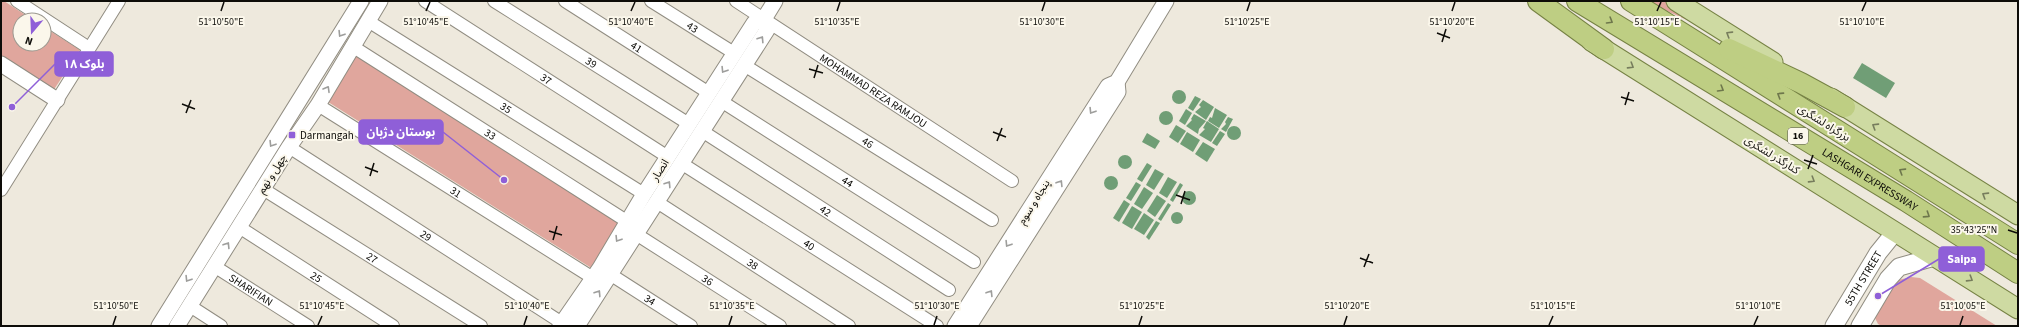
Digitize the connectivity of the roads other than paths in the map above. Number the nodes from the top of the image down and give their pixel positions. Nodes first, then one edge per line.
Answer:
1 (17, 1) edge
2 (119, 1) edge
3 (361, 1) edge
4 (380, 1) edge
5 (425, 1) edge
6 (494, 1) edge
7 (565, 1) edge
8 (651, 1) edge
9 (736, 1) edge
10 (775, 1) edge
11 (1166, 1) edge
12 (1527, 1) edge
13 (1538, 1) edge
14 (1577, 1) edge
15 (1631, 1) edge
16 (1676, 1) edge
17 (764, 19) junction
18 (1661, 20) junction
19 (368, 21) junction
20 (352, 46) junction
21 (89, 48) junction
22 (1604, 49) junction
23 (734, 53) junction
24 (1, 64) edge
25 (744, 65) junction
26 (1117, 82) junction
27 (715, 97) junction
28 (57, 100) junction
29 (318, 105) junction
30 (1845, 107) junction
31 (695, 128) junction
32 (289, 148) junction
33 (675, 160) junction
34 (1012, 181) dead end
35 (263, 189) junction
36 (1, 190) edge
37 (650, 198) junction
38 (2018, 216) edge
39 (992, 220) dead end
40 (239, 227) junction
41 (632, 228) junction
42 (1895, 232) junction
43 (2018, 244) edge
44 (1934, 257) junction
45 (1875, 259) junction
46 (974, 262) dead end
47 (214, 266) junction
48 (601, 273) junction
49 (1894, 273) junction
50 (2018, 273) edge
51 (949, 290) dead end
52 (190, 306) junction
53 (2018, 309) edge
54 (567, 325) edge
55 (159, 326) edge
56 (177, 326) edge
57 (221, 326) edge
58 (308, 326) edge
59 (393, 326) edge
60 (481, 326) edge
61 (690, 326) edge
62 (780, 326) edge
63 (849, 326) edge
64 (937, 326) edge
65 (955, 326) edge
66 (969, 326) edge
67 (1834, 326) edge
68 (1860, 326) edge

1 - 21 street
2 - 21 street
3 -> 55 street, چهل و نهم
4 - 19 street, چهل و نهم
5 - 33 street, 37
6 - 31 street, 39
7 - 27 street, 41
8 - 23 street, 43
9 - 17 street, MOHAMMAD REZA RAMJOU
10 - 17 street, انصار
11 - 26 street, پنجاه و سوم
12 - 22 main road, کنارگذر لشگری
13 - 22 highway
14 -> 50 highway, LASHGARI EXPRESSWAY / 16
15 - 18 highway, بزرگراه لشگری / 16
30 -> 16 main road
17 - 23 street, انصار
25 -> 17 street, انصار
17 - 34 street, MOHAMMAD REZA RAMJOU
18 - 30 highway
43 -> 18 highway, بزرگراه لشگری / 16
19 - 20 street, چهل و نهم
19 - 37 street, 35
29 -> 20 street, چهل و نهم
20 - 41 street, 33
21 - 28 street
22 -> 42 main road, کنارگذر لشگری
23 -> 27 street, انصار
24 - 28 street
25 - 27 street, انصار
25 - 39 street, 46
26 -> 65 street, پنجاه و سوم
66 -> 26 street, پنجاه و سوم
27 - 31 street, انصار
27 - 46 street, 44
28 - 36 street
29 - 32 street, چهل و نهم
29 - 48 street, 31
38 -> 30 main road
31 - 33 street, انصار
31 - 51 street, 42
32 - 35 street, چهل و نهم
32 - 54 street, 29
33 - 37 street, انصار
33 - 64 street, 40
35 - 40 street, چهل و نهم
35 - 60 street, 27
37 - 41 street, انصار
37 - 63 street, 38
47 -> 40 street, چهل و نهم
40 - 59 street, 25
41 - 48 street, انصار
41 - 62 street, 36
42 - 44 main road, کنارگذر لشگری
42 - 45 main road, 55TH STREET
44 - 49 main road, 55TH STREET
44 -> 53 main road, کنارگذر لشگری
45 - 49 main road
45 - 67 main road, 55TH STREET
47 - 52 street, چهل و نهم
47 - 58 street, SHARIFIAN
48 - 54 street, انصار
48 - 61 street, 34
49 - 68 main road, 55TH STREET
52 - 56 street, چهل و نهم
52 - 57 street

